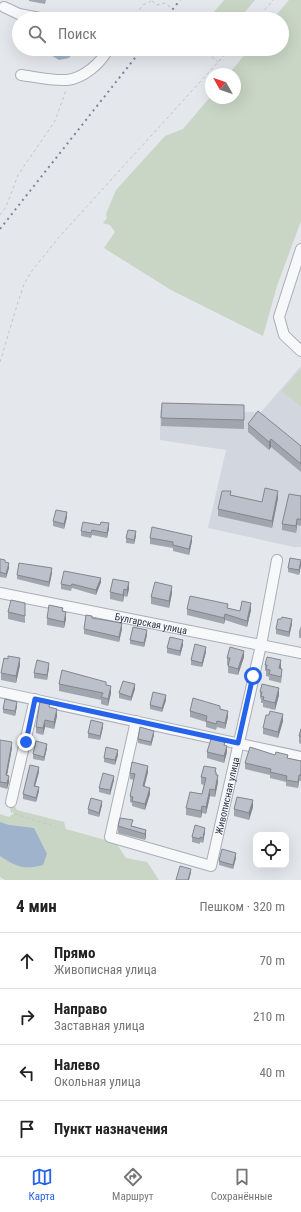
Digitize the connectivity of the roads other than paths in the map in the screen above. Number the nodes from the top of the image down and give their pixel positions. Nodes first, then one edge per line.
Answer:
1 (4, 7) edge
2 (15, 12) edge
3 (103, 56) edge
4 (21, 75) dead end
5 (301, 250) edge
6 (301, 351) edge
7 (277, 560) dead end
8 (0, 593) edge
9 (261, 645) junction
10 (301, 654) edge
11 (0, 692) edge
12 (35, 699) junction
13 (136, 721) junction
14 (238, 743) junction
15 (301, 757) edge
16 (11, 802) road end

1 - 2 street
3 - 4 street
5 - 6 street
7 - 9 street, Живописная улица
8 - 9 street, Булгарская улица
9 - 10 street, Булгарская улица
9 - 14 street, Живописная улица
11 - 12 street
12 - 13 street
12 - 16 street
13 - 14 street
13 - 14 street, Живописная улица
14 - 15 street

